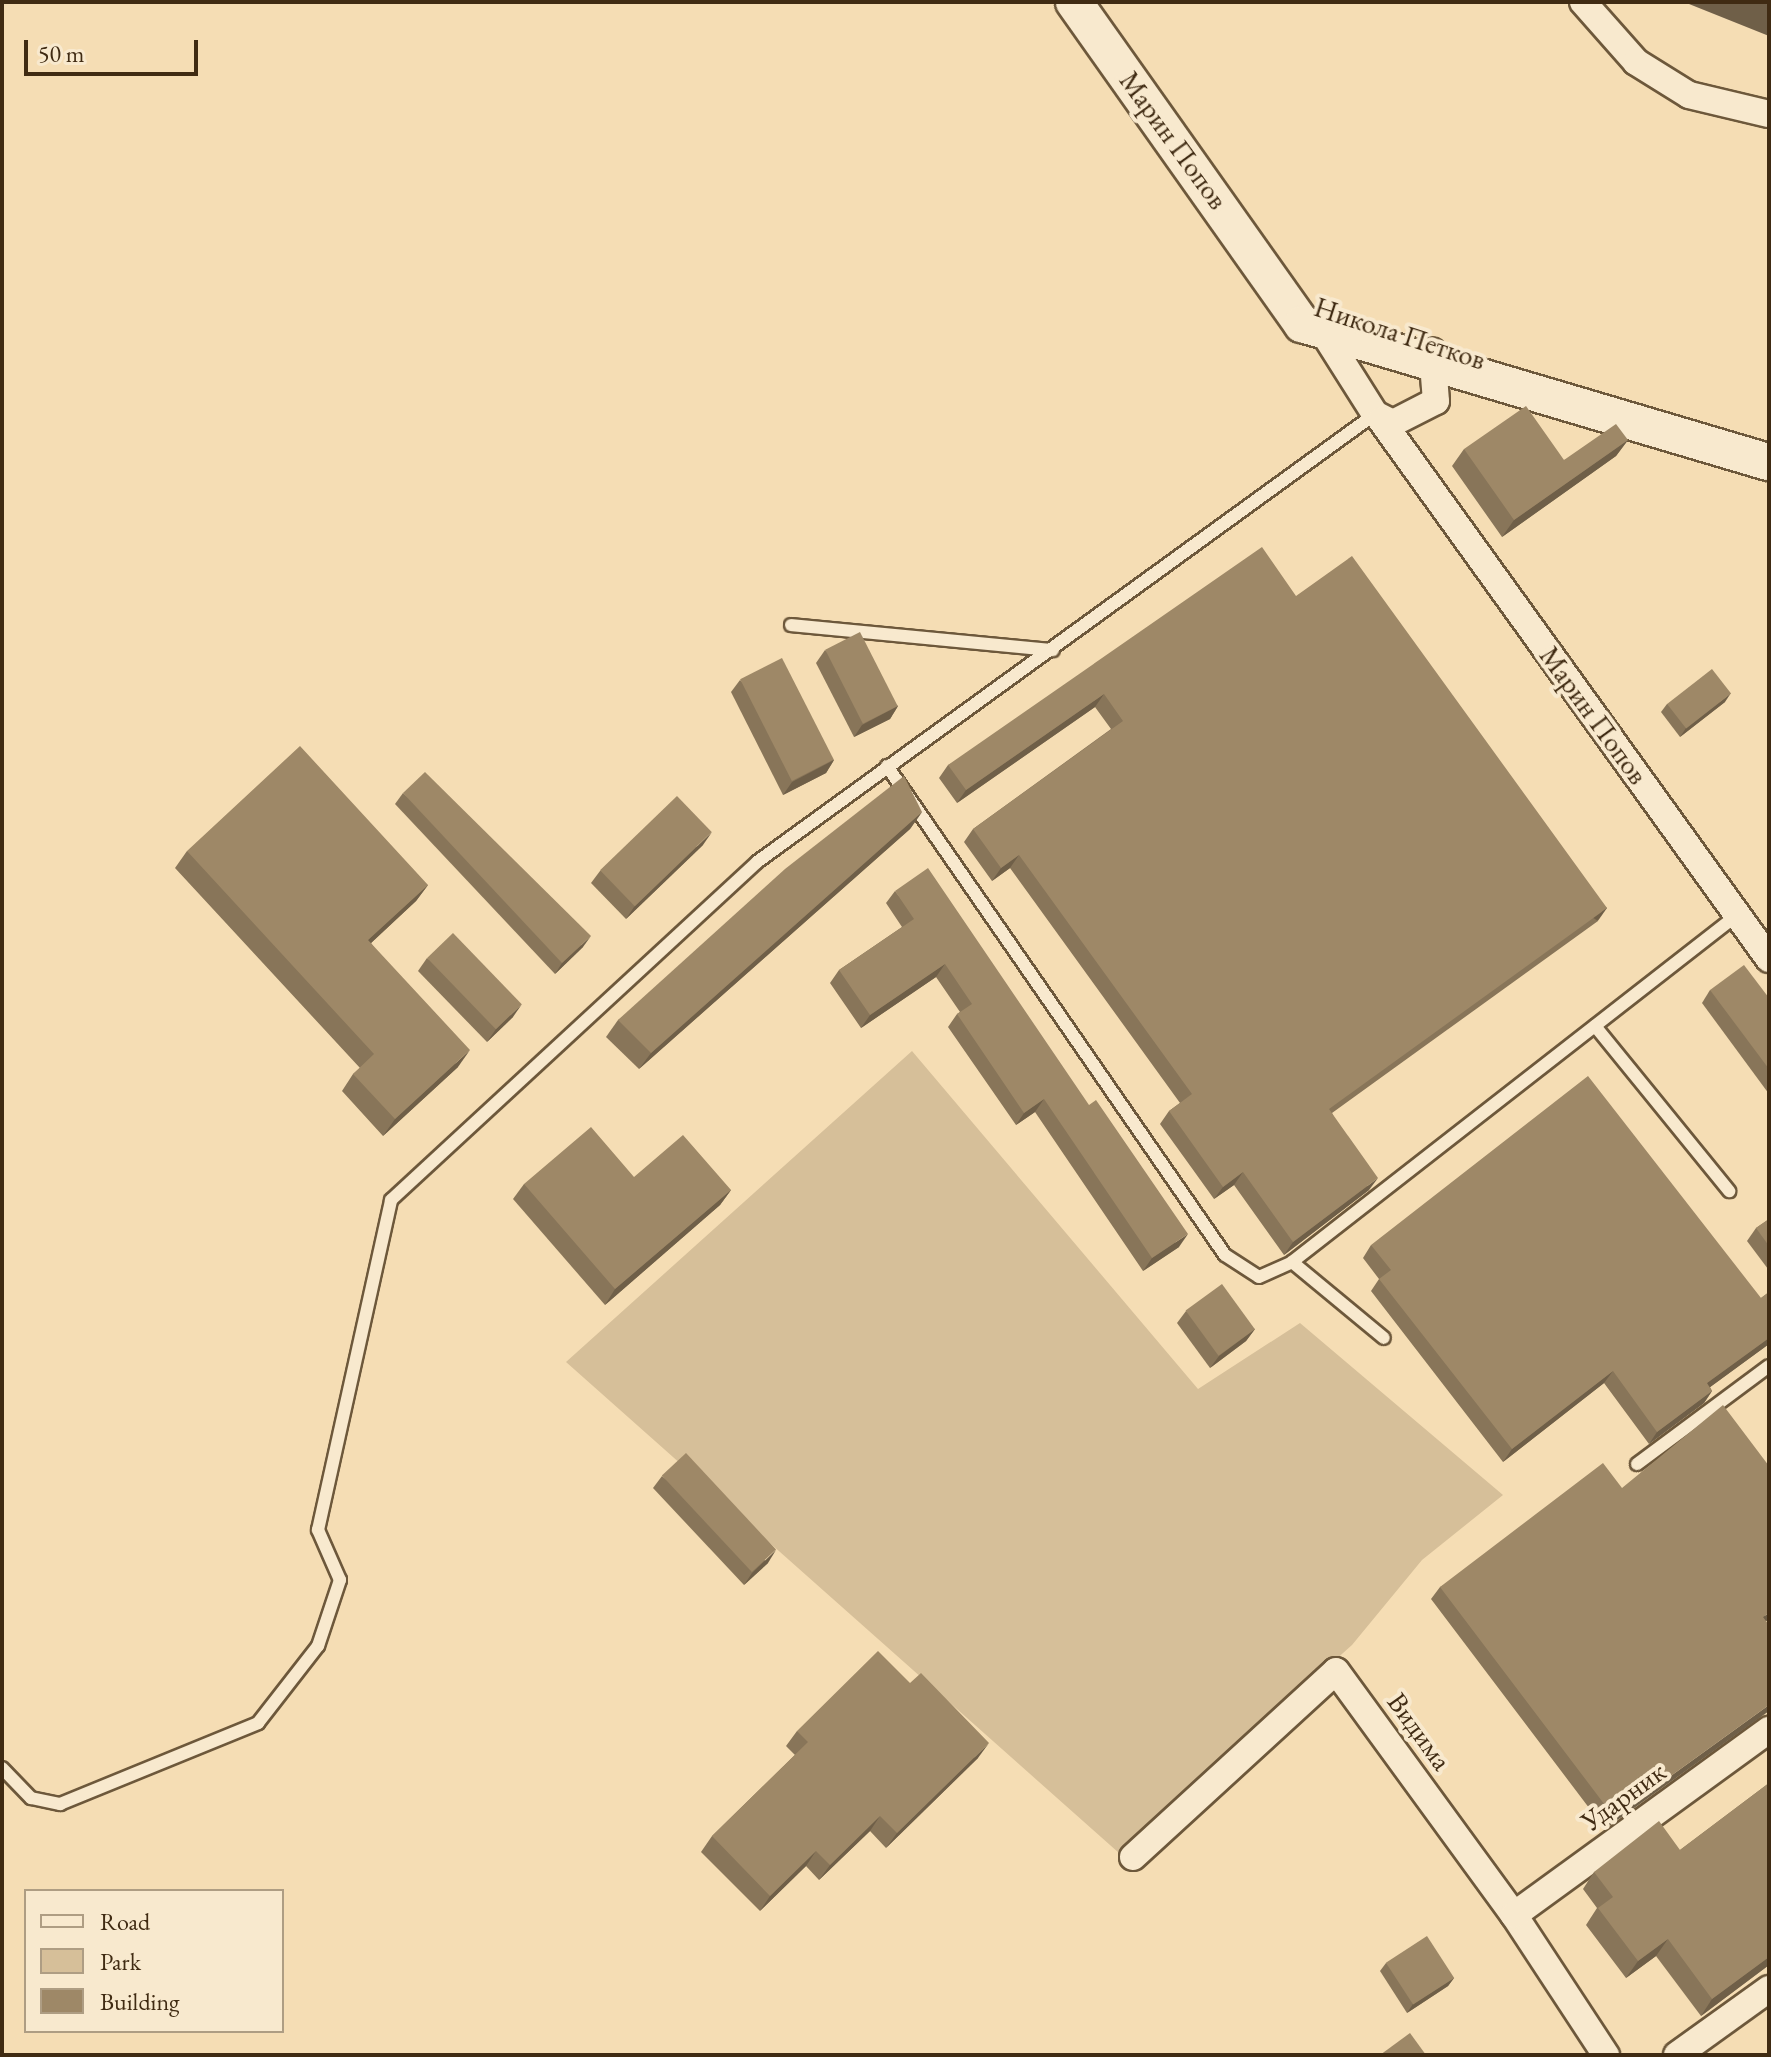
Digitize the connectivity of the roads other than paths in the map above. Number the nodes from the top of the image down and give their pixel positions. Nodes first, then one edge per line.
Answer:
1 (1074, 2) edge
2 (1583, 2) edge
3 (1769, 114) edge
4 (1275, 278) junction
5 (1325, 335) junction
6 (1388, 344) junction
7 (1434, 358) junction
8 (1361, 384) junction
9 (1426, 411) junction
10 (1378, 417) junction
11 (1769, 462) edge
12 (1419, 471) junction
13 (791, 625) dead end
14 (1053, 650) junction
15 (887, 766) junction
16 (1737, 915) junction
17 (1769, 959) edge
18 (1595, 1026) junction
19 (1729, 1191) dead end
20 (1292, 1262) junction
21 (1384, 1338) dead end
22 (1769, 1366) edge
23 (1637, 1464) dead end
24 (1769, 1730) edge
25 (2, 1768) edge
26 (1133, 1857) dead end
27 (1514, 1915) junction
28 (1769, 1989) edge
29 (1712, 2042) edge
30 (1606, 2055) edge
31 (1677, 2055) edge

1 - 4 main road, Марин Попов
2 - 3 street
4 - 5 main road, Никола Петков
4 - 6 main road, Никола Петков
5 - 6 main road, Никола Петков
5 - 8 street
6 - 7 main road, Никола Петков
6 - 8 street
7 - 9 street
7 - 11 main road, Никола Петков
8 - 10 street
9 - 10 street
9 - 12 street
10 - 12 street, Марин Попов
10 - 14 lane
12 - 16 street, Марин Попов
13 - 14 lane
14 - 15 lane
15 - 20 lane
15 - 25 lane
16 - 17 street, Марин Попов
16 - 18 lane
18 - 19 lane
18 - 20 lane
20 - 21 lane
22 - 23 lane
24 - 27 street, Ударник
26 - 27 street, Видима
27 - 30 street, Видима
28 - 29 street
29 - 31 street

